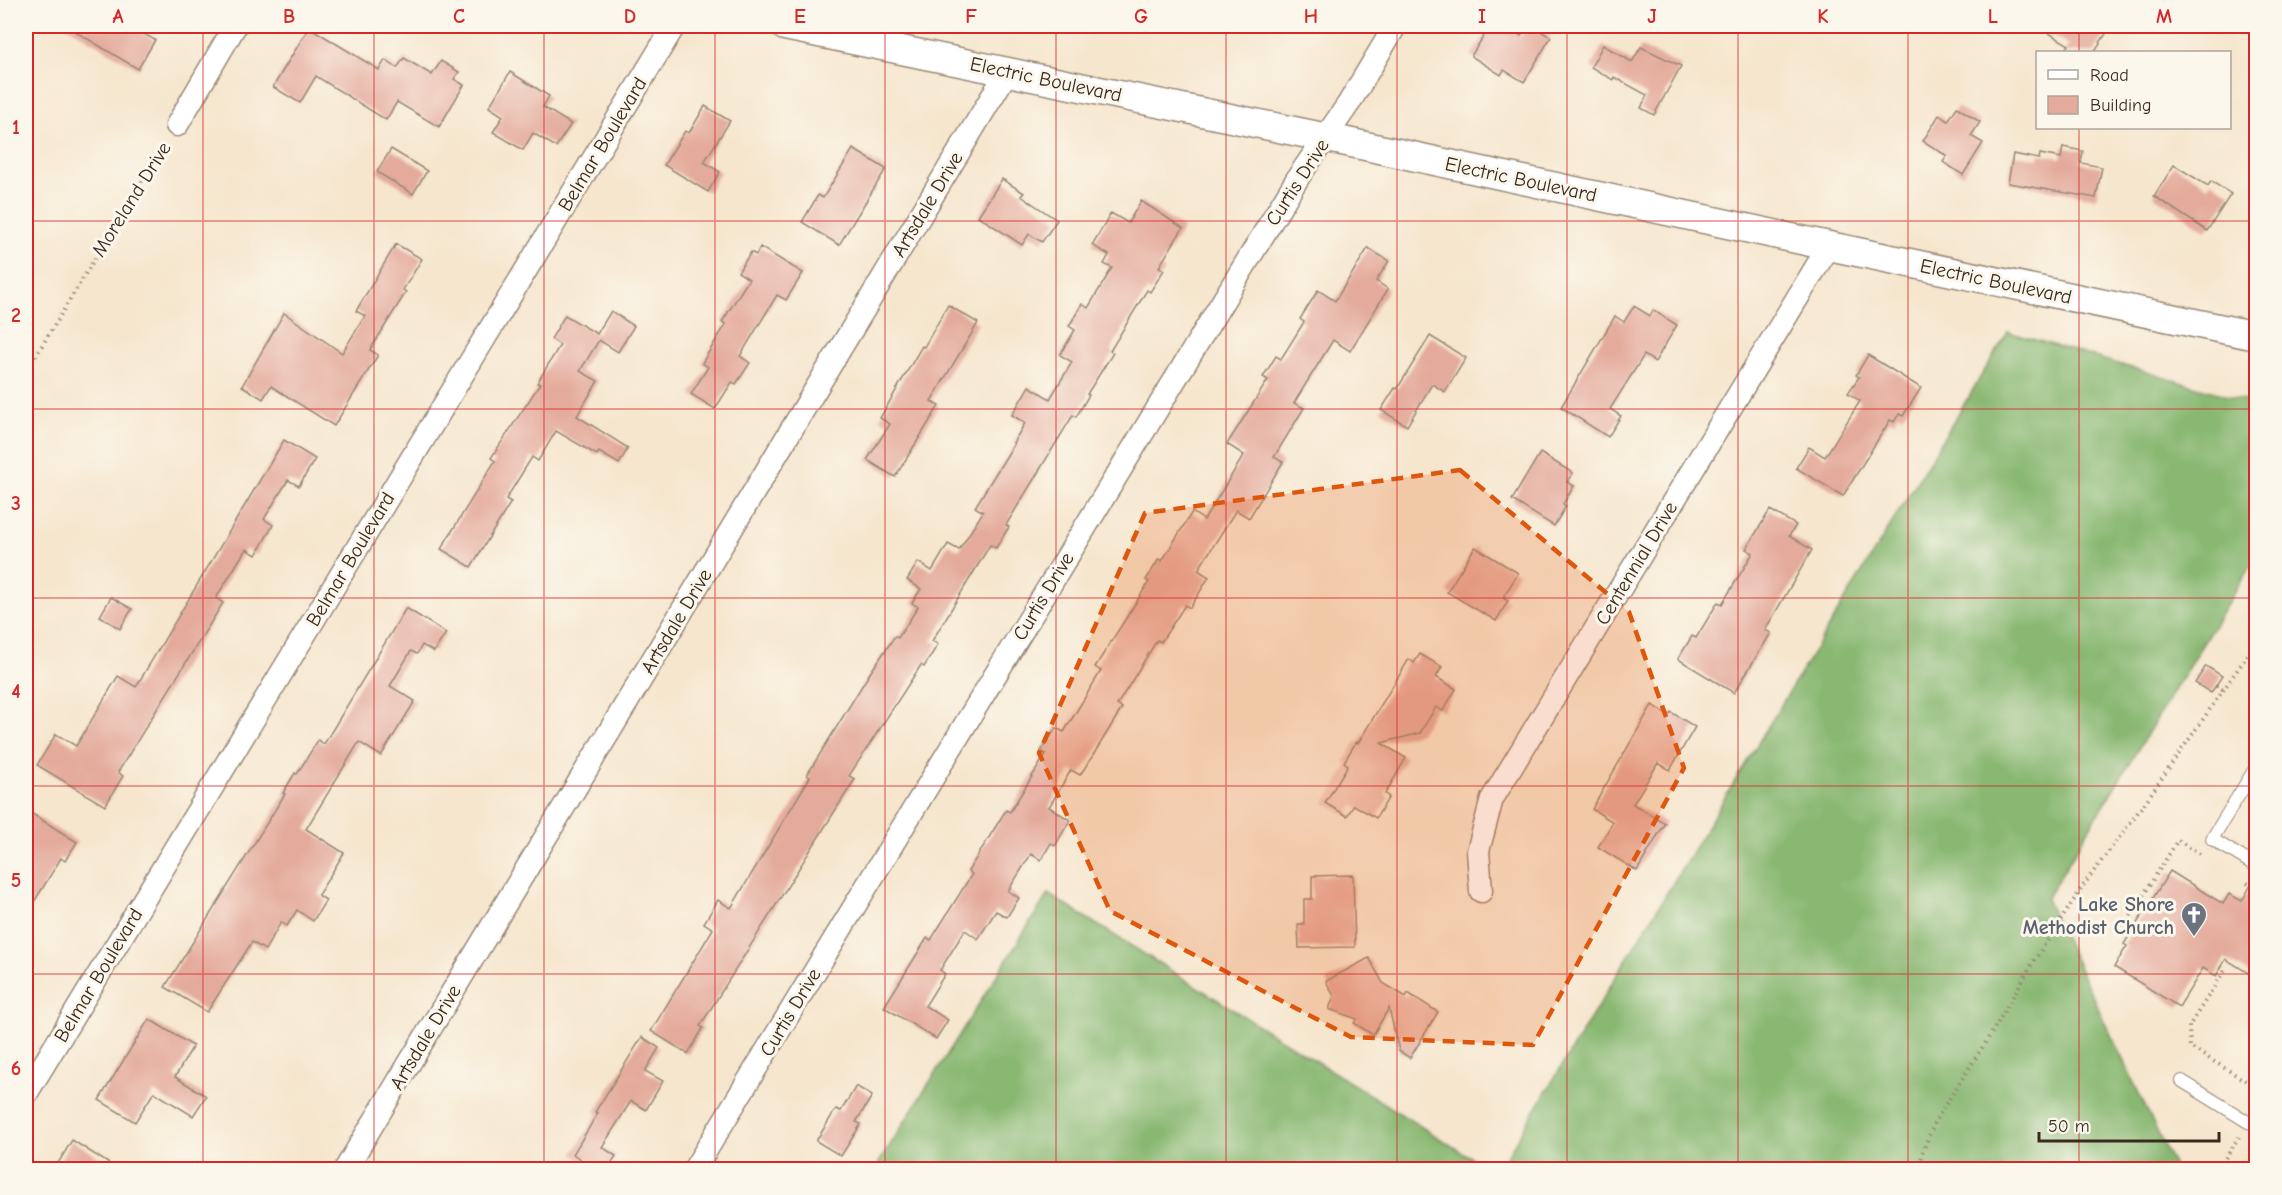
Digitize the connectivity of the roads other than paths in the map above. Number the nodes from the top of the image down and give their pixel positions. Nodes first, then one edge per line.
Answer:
1 (235, 26) edge
2 (674, 26) edge
3 (785, 26) edge
4 (1395, 26) edge
5 (1007, 72) junction
6 (177, 125) road end
7 (1325, 137) junction
8 (1829, 246) junction
9 (2256, 336) edge
10 (2256, 767) edge
11 (2256, 866) edge
12 (1481, 891) dead end
13 (2182, 1082) dead end
14 (26, 1094) edge
15 (2256, 1124) edge
16 (345, 1170) edge
17 (694, 1170) edge

1 - 6 street, Moreland Drive
2 - 14 street, Belmar Boulevard
3 - 5 street, Electric Boulevard
4 - 7 street, Curtis Drive
5 - 7 street, Electric Boulevard
5 - 16 street, Artsdale Drive
7 - 8 street, Electric Boulevard
7 - 17 street, Curtis Drive
8 - 9 street, Electric Boulevard
8 - 12 street, Centennial Drive
10 - 11 lane
13 - 15 lane

